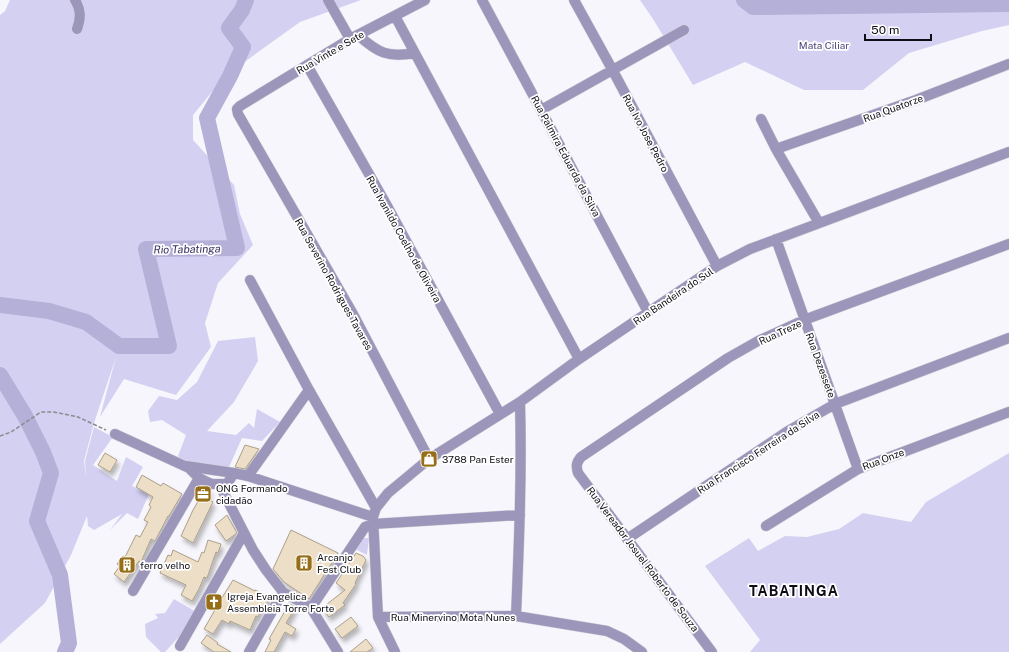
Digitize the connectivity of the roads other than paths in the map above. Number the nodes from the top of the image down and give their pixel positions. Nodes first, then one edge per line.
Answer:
1 (75, 0) edge
2 (328, 0) edge
3 (425, 0) edge
4 (482, 0) edge
5 (574, 0) edge
6 (395, 16) junction
7 (77, 28) dead end
8 (684, 30) dead end
9 (354, 37) junction
10 (415, 53) junction
11 (1009, 64) edge
12 (307, 65) junction
13 (612, 69) junction
14 (237, 109) joint
15 (541, 110) junction
16 (760, 119) dead end
17 (776, 149) junction
18 (1009, 152) edge
19 (819, 223) junction
20 (776, 239) junction
21 (1009, 244) edge
22 (717, 266) junction
23 (250, 280) dead end
24 (648, 312) junction
25 (804, 320) junction
26 (1009, 338) edge
27 (579, 359) junction
28 (309, 390) junction
29 (520, 402) junction
30 (835, 404) junction
31 (1009, 412) edge
32 (500, 414) junction
33 (115, 434) road end
34 (429, 459) junction
35 (576, 464) joint
36 (183, 466) junction
37 (858, 469) junction
38 (234, 474) junction
39 (248, 476) junction
40 (199, 478) junction
41 (219, 484) junction
42 (520, 515) junction
43 (374, 516) junction
44 (766, 526) dead end
45 (244, 534) junction
46 (627, 539) junction
47 (133, 591) dead end
48 (283, 592) junction
49 (311, 608) junction
50 (516, 616) junction
51 (378, 618) junction
52 (180, 646) dead end
53 (249, 652) edge
54 (338, 652) edge
55 (395, 652) edge
56 (642, 652) edge
57 (712, 652) edge

1 - 7 street
2 - 9 street
3 - 6 street, Rua Vinte e Sete
4 - 15 street, Rua Palmira Eduarda da Silva
5 - 13 street, Rua Ivo Jose Pedro
6 - 9 street, Rua Vinte e Sete
6 - 10 street
8 - 13 street
9 - 10 street
9 - 12 street, Rua Vinte e Sete
10 - 27 street
11 - 17 street, Rua Quatorze
12 - 14 street, Rua Vinte e Sete
12 - 32 street, Rua Ivanildo Coelho de Oliveira
13 - 15 street
13 - 22 street, Rua Ivo Jose Pedro
14 - 34 street, Rua Severino Rodrigues Tavares
15 - 24 street, Rua Palmira Eduarda da Silva
16 - 17 street
17 - 19 street
18 - 19 street, Rua Bandeira do Sul
19 - 20 street, Rua Bandeira do Sul
20 - 22 street, Rua Bandeira do Sul
20 - 25 street, Rua Dezessete
21 - 25 street, Rua Treze
22 - 24 street, Rua Bandeira do Sul
23 - 28 street
24 - 27 street, Rua Bandeira do Sul
25 - 30 street, Rua Dezessete
25 - 35 street, Rua Treze
26 - 30 street, Rua Francisco Ferreira da Silva
27 - 29 street, Rua Bandeira do Sul
28 - 39 street
28 - 43 street
29 - 32 street, Rua Bandeira do Sul
29 - 42 street
30 - 37 street, Rua Dezessete
30 - 46 street, Rua Francisco Ferreira da Silva
31 - 37 street, Rua Onze
32 - 34 street, Rua Bandeira do Sul
33 - 36 street
34 - 43 street, Rua Bandeira do Sul
35 - 46 street, Rua Vereador Josuel Roberto de Souza
36 - 38 street
36 - 40 street
37 - 44 street, Rua Onze
38 - 39 street
38 - 41 street
39 - 43 street
40 - 41 street
40 - 47 street
41 - 45 street
42 - 43 street
42 - 50 street
43 - 49 street, Rua Bandeira do Sul
43 - 51 street
45 - 48 street
45 - 52 street
46 - 57 street, Rua Vereador Josuel Roberto de Souza
48 - 49 street
48 - 53 street
49 - 54 street
50 - 51 street, Rua Minervino Mota Nunes
50 - 56 street, Rua Minervino Mota Nunes
51 - 55 street

